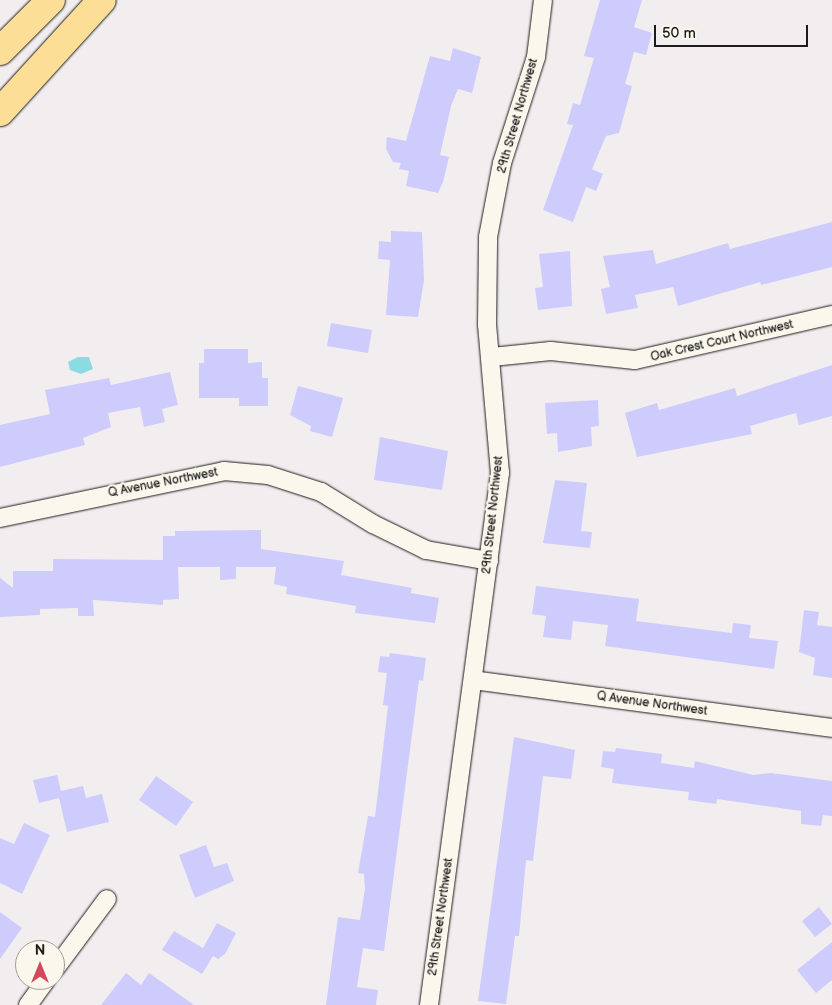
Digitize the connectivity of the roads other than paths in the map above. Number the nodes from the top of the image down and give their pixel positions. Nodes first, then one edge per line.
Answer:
1 (50, 0) edge
2 (102, 0) edge
3 (543, 0) edge
4 (0, 51) edge
5 (0, 112) edge
6 (832, 314) edge
7 (492, 357) junction
8 (0, 518) edge
9 (489, 561) junction
10 (473, 680) junction
11 (832, 728) edge
12 (107, 899) dead end
13 (65, 956) edge
14 (39, 990) edge
15 (28, 1005) edge
16 (429, 1005) edge

1 - 4 main road
2 - 5 main road
3 - 7 street, 29th Street Northwest
6 - 7 street, Oak Crest Court Northwest
7 - 9 street, 29th Street Northwest
8 - 9 street, Q Avenue Northwest
9 - 10 street, 29th Street Northwest
10 - 11 street, Q Avenue Northwest
10 - 16 street, 29th Street Northwest
12 - 13 street
14 - 15 street

